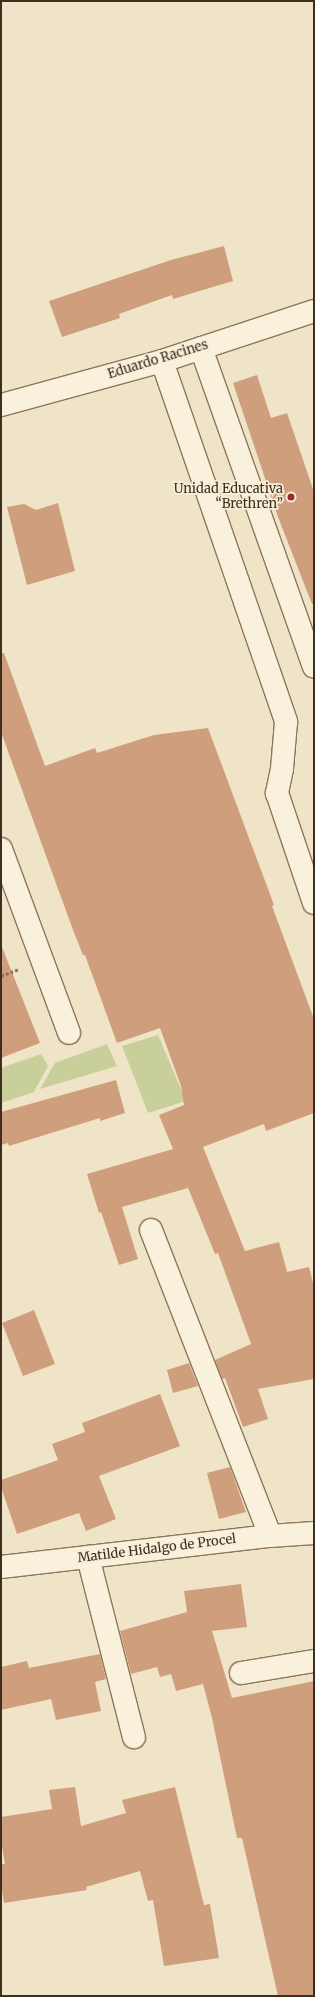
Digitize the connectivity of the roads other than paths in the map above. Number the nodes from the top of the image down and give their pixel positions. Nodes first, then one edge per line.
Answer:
1 (314, 311) edge
2 (200, 348) junction
3 (162, 361) junction
4 (1, 405) edge
5 (314, 667) edge
6 (1, 849) edge
7 (314, 903) edge
8 (69, 1033) dead end
9 (151, 1230) dead end
10 (314, 1533) edge
11 (270, 1536) junction
12 (88, 1557) junction
13 (1, 1567) edge
14 (314, 1661) edge
15 (241, 1673) dead end
16 (134, 1737) dead end

1 - 2 street, Eduardo Racines
2 - 3 street, Eduardo Racines
2 - 5 street
3 - 4 street, Eduardo Racines
3 - 7 street
6 - 8 street
9 - 11 street
10 - 11 street, Matilde Hidalgo de Procel
11 - 12 street, Matilde Hidalgo de Procel
12 - 13 street, Matilde Hidalgo de Procel
12 - 16 street
14 - 15 street

